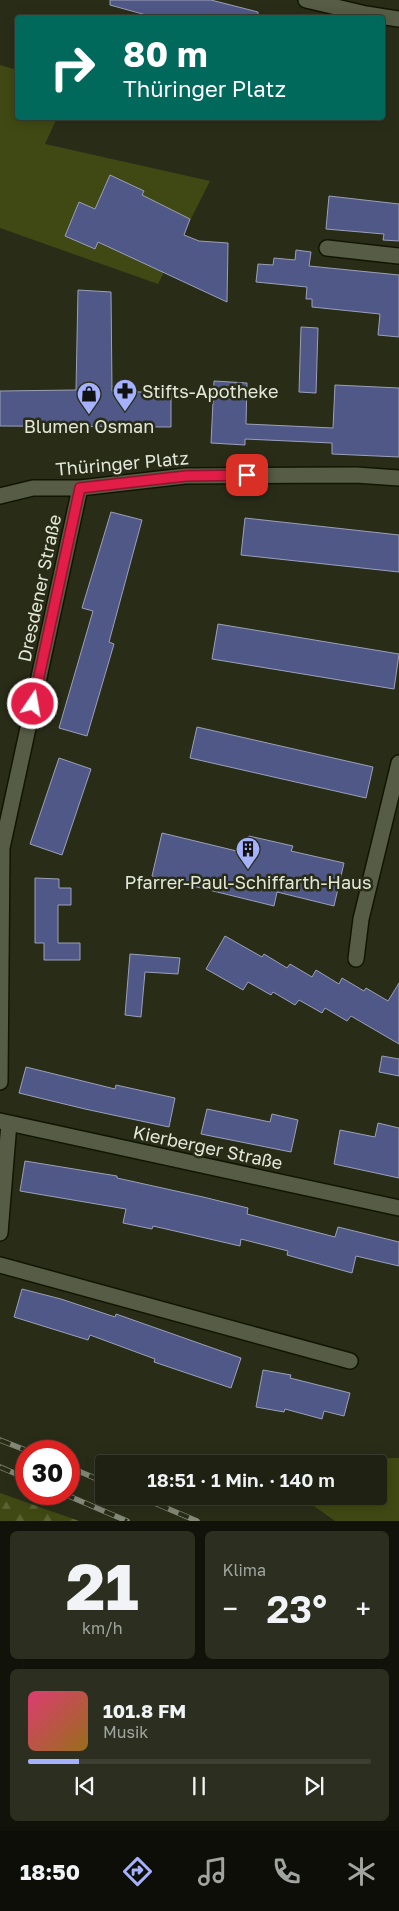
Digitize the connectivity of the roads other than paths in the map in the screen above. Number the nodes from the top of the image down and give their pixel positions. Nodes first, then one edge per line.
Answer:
1 (306, 0) edge
2 (324, 2) edge
3 (373, 15) edge
4 (385, 17) edge
5 (399, 19) edge
6 (327, 248) dead end
7 (399, 256) edge
8 (399, 478) edge
9 (80, 488) junction
10 (0, 496) edge
11 (399, 763) edge
12 (1, 848) edge
13 (356, 959) dead end
14 (0, 1082) edge
15 (5, 1122) edge
16 (399, 1208) edge
17 (0, 1233) edge
18 (0, 1265) edge
19 (350, 1361) dead end

1 - 2 street
2 - 3 street
4 - 5 street
6 - 7 street
8 - 9 street, Thüringer Platz
9 - 10 street, Thüringer Platz
9 - 12 street, Dresdener Straße
11 - 13 street
12 - 14 street, Dresdener Straße
15 - 16 street, Kierberger Straße
15 - 17 street, Kierberger Straße
18 - 19 street

